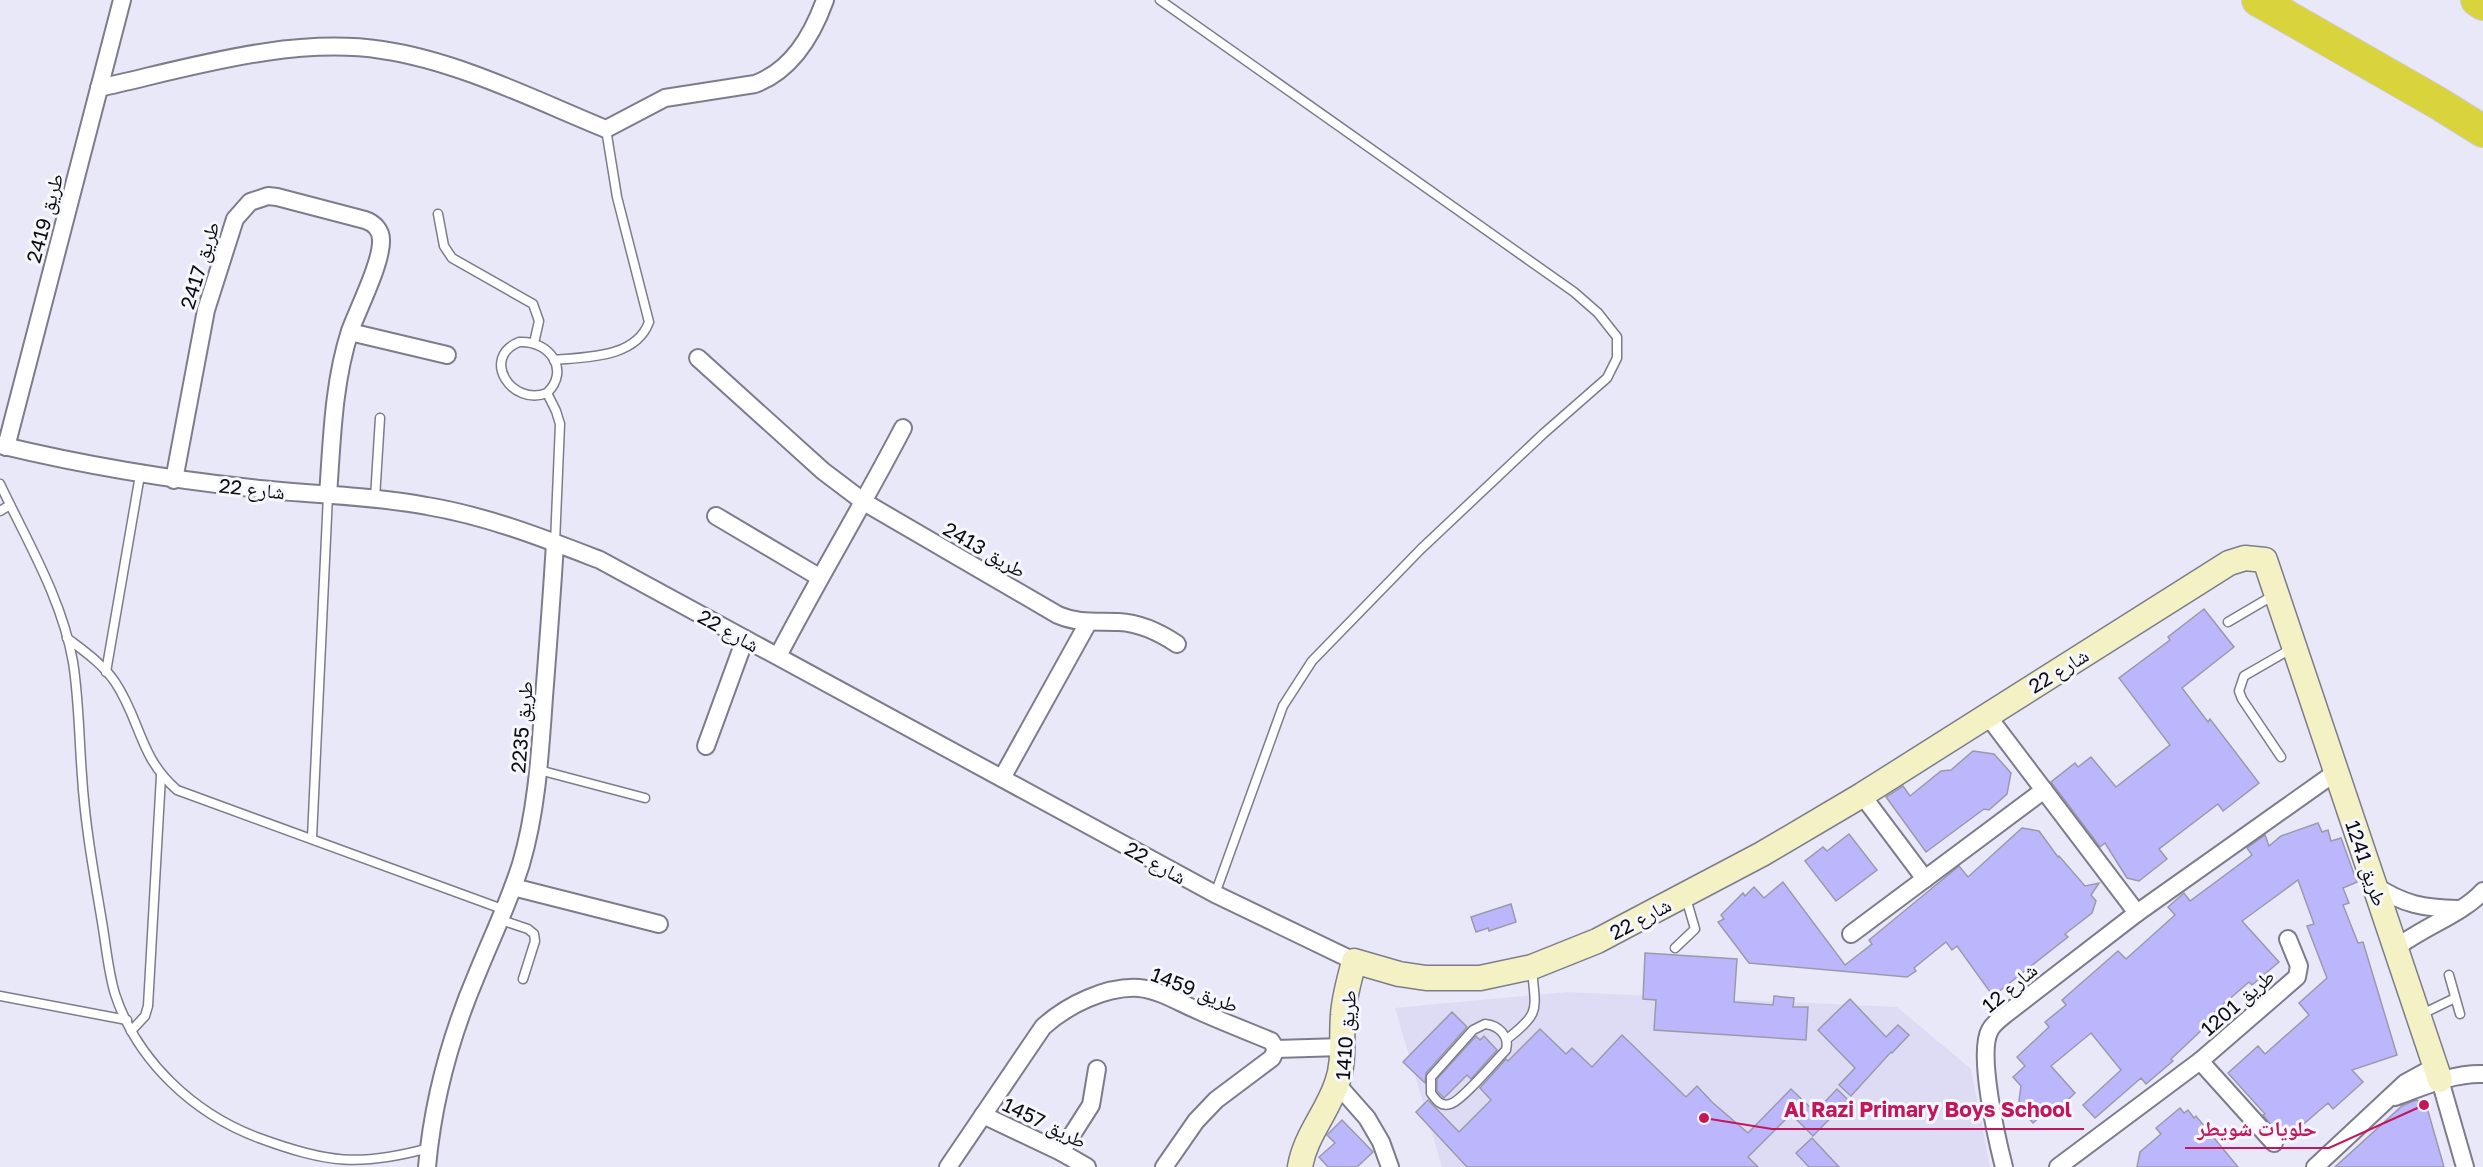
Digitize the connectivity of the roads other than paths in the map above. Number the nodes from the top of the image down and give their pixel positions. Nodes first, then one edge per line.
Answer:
1 (122, 0) edge
2 (825, 0) edge
3 (1160, 0) edge
4 (2258, 0) edge
5 (2477, 0) edge
6 (2483, 4) edge
7 (99, 88) junction
8 (2438, 102) junction
9 (2483, 120) edge
10 (606, 129) junction
11 (2483, 131) edge
12 (2483, 148) edge
13 (438, 214) dead end
14 (350, 332) junction
15 (534, 343) junction
16 (447, 354) dead end
17 (698, 358) dead end
18 (554, 360) junction
19 (547, 393) junction
20 (380, 418) dead end
21 (903, 428) dead end
22 (3, 446) edge
23 (140, 475) junction
24 (174, 480) junction
25 (0, 484) edge
26 (328, 495) junction
27 (375, 498) junction
28 (864, 502) junction
29 (10, 505) junction
30 (0, 511) edge
31 (716, 516) dead end
32 (555, 543) junction
33 (2265, 560) joint
34 (819, 577) junction
35 (2277, 593) junction
36 (1088, 622) junction
37 (2228, 622) dead end
38 (67, 638) junction
39 (745, 639) junction
40 (1177, 644) dead end
41 (2295, 647) junction
42 (778, 656) junction
43 (106, 672) junction
44 (1986, 715) junction
45 (706, 746) dead end
46 (2281, 757) dead end
47 (539, 770) junction
48 (2336, 772) junction
49 (161, 776) junction
50 (1002, 778) junction
51 (2044, 790) junction
52 (1862, 795) junction
53 (645, 798) dead end
54 (312, 838) junction
55 (1925, 879) junction
56 (2374, 885) junction
57 (513, 887) junction
58 (2483, 891) edge
59 (1215, 894) junction
60 (1685, 895) junction
61 (2459, 909) junction
62 (2137, 913) junction
63 (503, 915) junction
64 (659, 924) dead end
65 (1851, 934) dead end
66 (2288, 939) dead end
67 (1675, 948) dead end
68 (2396, 948) junction
69 (1354, 961) junction
70 (1532, 967) junction
71 (2449, 975) dead end
72 (523, 979) dead end
73 (0, 996) edge
74 (2455, 998) junction
75 (2460, 1014) dead end
76 (2419, 1016) junction
77 (127, 1020) junction
78 (131, 1031) junction
79 (1507, 1039) junction
80 (1342, 1047) junction
81 (1276, 1049) junction
82 (2200, 1061) junction
83 (1097, 1069) dead end
84 (2438, 1073) junction
85 (2483, 1074) edge
86 (1337, 1084) junction
87 (983, 1115) junction
88 (2274, 1143) dead end
89 (429, 1148) junction
90 (1061, 1152) junction
91 (1387, 1166) edge
92 (427, 1167) edge
93 (948, 1167) edge
94 (1087, 1167) edge
95 (1164, 1167) edge
96 (1300, 1167) edge
97 (2004, 1167) edge
98 (2058, 1167) edge
99 (2315, 1167) edge
100 (2465, 1167) edge

1 - 7 street, طريق 2419
2 - 10 street
3 - 59 lane
4 - 8 highway
5 - 6 highway
7 - 10 street
7 - 22 street, طريق 2419
8 - 9 highway
8 - 11 highway
8 - 12 highway
10 - 18 lane
13 - 15 lane
14 - 16 street
14 - 24 street, طريق 2417
14 - 26 street, طريق 2417
15 - 18 lane
15 - 19 lane
17 - 28 street, طريق 2413
18 - 19 lane
19 - 32 lane
20 - 27 lane
21 - 28 street
22 - 23 street, شارع 22
23 - 24 street, شارع 22
23 - 43 lane
24 - 26 street, شارع 22
25 - 29 lane
26 - 27 street, شارع 22
26 - 54 lane
27 - 32 street, شارع 22
28 - 34 street
28 - 36 street, طريق 2413
29 - 30 lane
29 - 38 lane
31 - 34 street
32 - 39 street, شارع 22
32 - 47 street, طريق 2235
33 - 35 street, طريق 1241
33 - 44 street, شارع 22
34 - 42 street
35 - 37 lane
35 - 41 street, طريق 1241
36 - 40 street, طريق 2413
36 - 50 street
38 - 43 lane
38 - 77 lane
39 - 42 street, شارع 22
39 - 45 street
41 - 46 lane
41 - 48 street, طريق 1241
42 - 50 street, شارع 22
43 - 49 lane
44 - 51 street
44 - 52 street, شارع 22
47 - 53 lane
47 - 57 street, طريق 2235
48 - 56 street, طريق 1241
48 - 62 street, شارع 12
49 - 54 lane
49 - 78 lane
50 - 59 street, شارع 22
51 - 55 street
51 - 62 street
52 - 55 street
52 - 60 street, شارع 22
54 - 63 lane
55 - 65 street
56 - 61 street
56 - 68 street, طريق 1241
57 - 63 street, طريق 2235
57 - 64 street
58 - 61 street
59 - 69 street, شارع 22
60 - 67 lane
60 - 70 street, شارع 22
61 - 68 street
62 - 97 street, شارع 12
63 - 72 lane
63 - 89 street, طريق 2235
66 - 82 street, طريق 1201
68 - 76 street, طريق 1241
69 - 70 street, شارع 22
69 - 80 street, طريق 1410
70 - 79 lane
71 - 74 lane
73 - 77 lane
74 - 75 lane
74 - 76 lane
76 - 84 street, طريق 1241
77 - 78 lane
78 - 89 lane
79 - 79 lane
80 - 81 street
80 - 86 street, طريق 1410
81 - 87 street, طريق 1459
81 - 95 street
82 - 88 street, طريق 1201
82 - 98 street, طريق 1201
83 - 90 street
84 - 85 street
84 - 99 street
84 - 100 street, طريق 1241
86 - 91 street, طريق 1410
86 - 96 street
87 - 90 street, طريق 1457
87 - 93 street, طريق 1459
89 - 92 street, طريق 2235
90 - 94 street, طريق 1457

